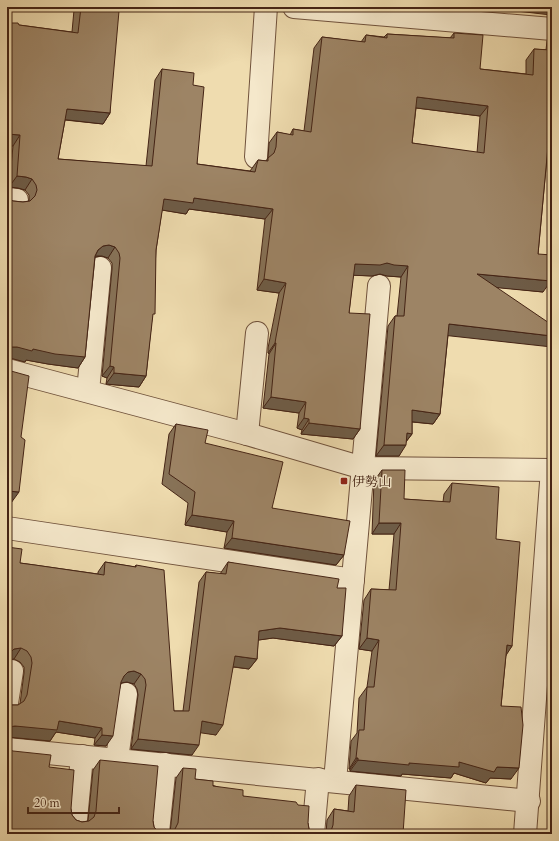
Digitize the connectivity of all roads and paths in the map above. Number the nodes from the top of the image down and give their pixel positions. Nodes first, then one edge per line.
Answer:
1 (266, 7) edge
2 (294, 7) edge
3 (552, 29) edge
4 (256, 157) dead end
5 (100, 268) dead end
6 (379, 286) dead end
7 (257, 333) dead end
8 (7, 370) edge
9 (88, 391) junction
10 (247, 434) junction
11 (363, 468) junction
12 (552, 469) edge
13 (7, 528) edge
14 (353, 580) junction
15 (12, 672) dead end
16 (126, 694) dead end
17 (7, 703) edge
18 (7, 749) edge
19 (82, 756) junction
20 (118, 759) junction
21 (165, 764) junction
22 (326, 780) junction
23 (529, 801) junction
24 (76, 820) edge
25 (158, 832) edge
26 (312, 834) edge
27 (526, 834) edge

1 - 4 street
2 - 3 street
5 - 9 street
6 - 11 street
7 - 10 street
8 - 9 street
9 - 10 street
10 - 11 street
11 - 12 street
11 - 14 street
12 - 23 street
13 - 14 street
14 - 22 street
15 - 17 street
16 - 20 street
18 - 19 street
19 - 20 street
19 - 24 street
20 - 21 street
21 - 22 street
21 - 25 street
22 - 23 street
22 - 26 street
23 - 27 street

